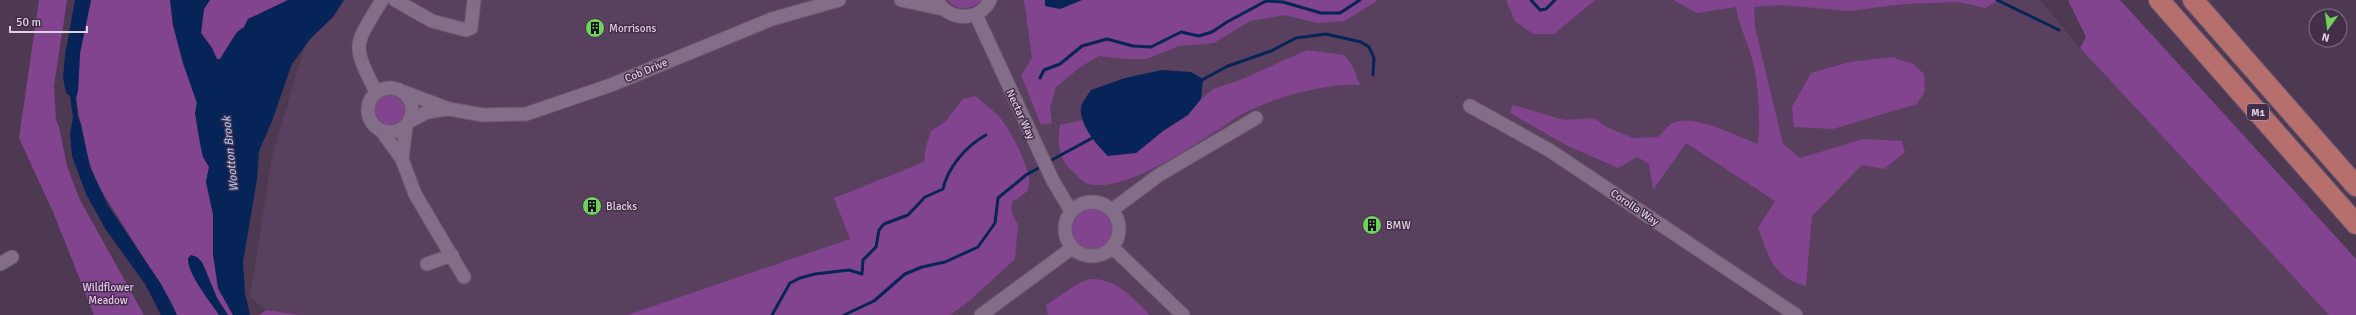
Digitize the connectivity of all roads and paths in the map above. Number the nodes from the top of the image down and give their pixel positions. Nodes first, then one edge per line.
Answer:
1 (382, 0) edge
2 (395, 0) edge
3 (474, 0) edge
4 (839, 0) edge
5 (901, 0) edge
6 (990, 0) edge
7 (2159, 0) edge
8 (2194, 0) edge
9 (940, 4) edge
10 (976, 15) junction
11 (376, 92) junction
12 (404, 92) junction
13 (1470, 106) dead end
14 (449, 109) junction
15 (1256, 118) dead end
16 (408, 123) junction
17 (381, 130) junction
18 (402, 159) junction
19 (2356, 186) edge
20 (1112, 210) junction
21 (1070, 211) junction
22 (2356, 224) edge
23 (1072, 248) junction
24 (1112, 248) junction
25 (452, 255) junction
26 (12, 257) dead end
27 (0, 264) edge
28 (427, 264) dead end
29 (464, 277) dead end
30 (981, 315) edge
31 (1183, 315) edge
32 (1796, 315) edge

1 - 11 street
2 - 3 street
4 - 14 street, Cob Drive
5 - 9 street
6 - 10 street
7 - 22 highway, M1
8 - 19 highway, M1
9 - 10 street
10 - 21 street, Nectar Way
11 - 12 street
11 - 17 street
12 - 14 street, Cob Drive
12 - 16 street
13 - 32 street, Corolla Way
14 - 16 street, Cob Drive
15 - 20 street
16 - 17 street
16 - 18 street
17 - 18 street
18 - 25 street
20 - 21 street
20 - 24 street
21 - 23 street
23 - 24 street
23 - 30 street
24 - 31 street
25 - 28 street
25 - 29 street
26 - 27 street

